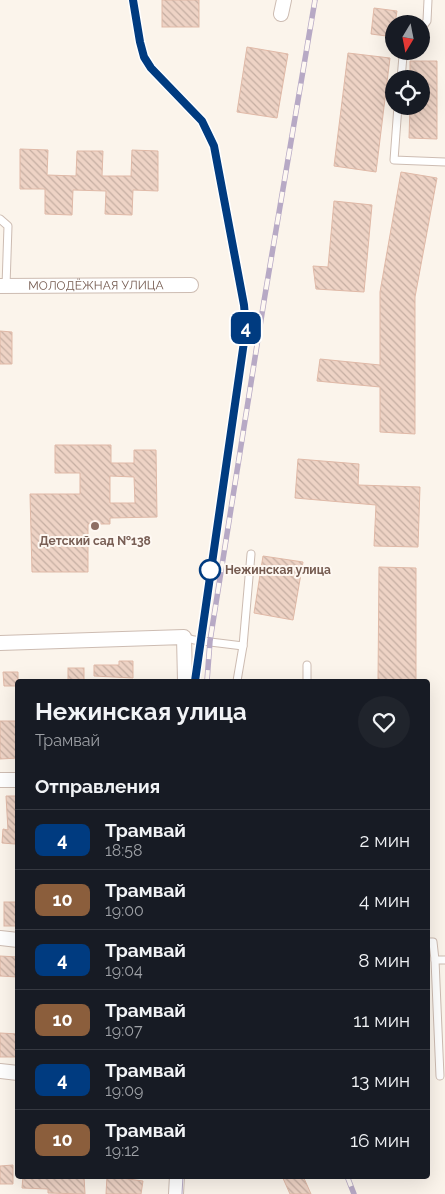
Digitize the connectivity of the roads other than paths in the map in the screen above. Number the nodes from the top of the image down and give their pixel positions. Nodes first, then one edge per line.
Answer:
1 (428, 0) edge
2 (427, 15) edge
3 (397, 115) edge
4 (445, 162) edge
5 (0, 219) edge
6 (191, 285) dead end
7 (3, 286) edge
8 (251, 554) dead end
9 (184, 637) junction
10 (0, 642) edge
11 (243, 646) junction
12 (307, 665) dead end
13 (185, 679) edge
14 (236, 679) edge
15 (307, 679) edge
16 (0, 780) edge
17 (15, 780) edge
18 (0, 938) edge
19 (15, 940) edge
20 (430, 942) edge
21 (435, 960) junction
22 (445, 960) edge
23 (0, 1071) edge
24 (15, 1073) edge
25 (440, 1076) dead end
26 (178, 1179) edge
27 (176, 1194) edge

1 - 2 lane
3 - 4 lane
5 - 7 lane
6 - 7 street, МОЛОДЁЖНАЯ УЛИЦА
8 - 11 lane
9 - 10 street
9 - 11 lane
9 - 13 street
11 - 14 lane
12 - 15 lane
16 - 17 street
18 - 19 street
20 - 21 lane
21 - 22 lane
21 - 25 lane
23 - 24 street
26 - 27 street

